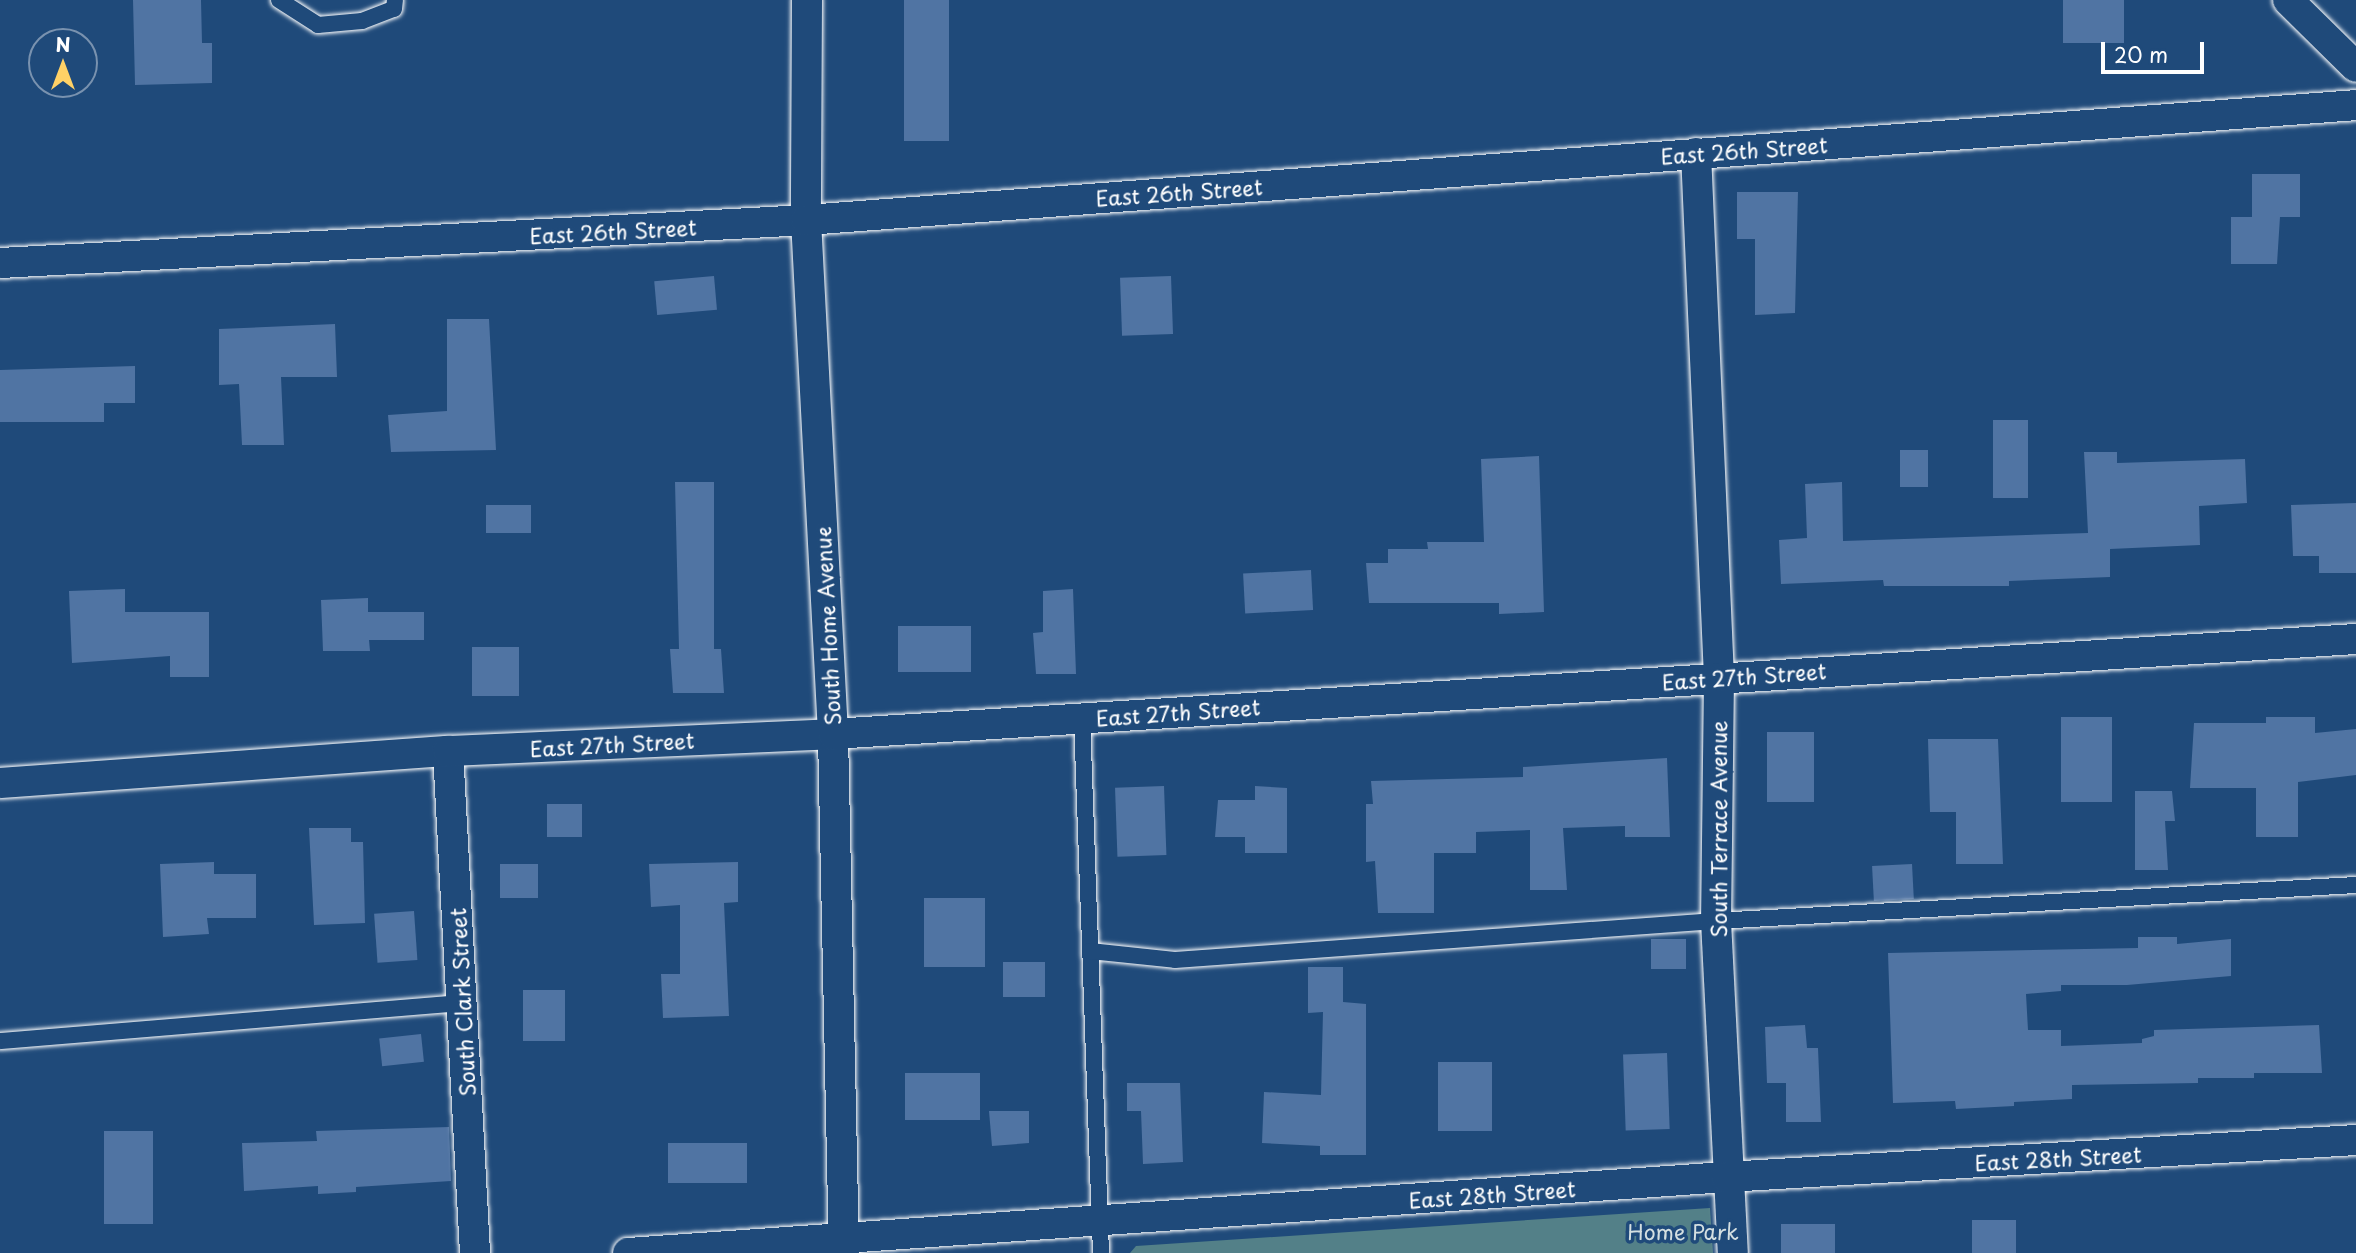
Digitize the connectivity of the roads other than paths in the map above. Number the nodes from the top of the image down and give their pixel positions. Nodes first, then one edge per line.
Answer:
1 (279, 0) edge
2 (395, 0) edge
3 (807, 0) edge
4 (2288, 0) edge
5 (2356, 67) edge
6 (2356, 105) edge
7 (1696, 153) junction
8 (806, 220) junction
9 (0, 263) edge
10 (2356, 639) edge
11 (1719, 678) junction
12 (1082, 718) junction
13 (833, 734) junction
14 (448, 751) junction
15 (0, 783) edge
16 (2356, 885) edge
17 (1716, 921) junction
18 (1090, 951) junction
19 (462, 1003) junction
20 (0, 1041) edge
21 (2356, 1140) edge
22 (1726, 1177) junction
23 (1100, 1221) junction
24 (844, 1246) edge
25 (475, 1253) edge
26 (628, 1253) edge
27 (1101, 1253) edge
28 (1733, 1253) edge

1 - 2 lane
3 - 8 street, South Home Avenue
4 - 5 street
6 - 7 street, East 26th Street
7 - 8 street, East 26th Street
7 - 11 street, South Terrace Avenue
8 - 9 street, East 26th Street
8 - 13 street, South Home Avenue
10 - 11 street, East 27th Street
11 - 12 street, East 27th Street
11 - 17 street, South Terrace Avenue
12 - 13 street, East 27th Street
12 - 18 lane
13 - 14 street, East 27th Street
13 - 24 street, South Home Avenue
14 - 15 street, East 27th Street
14 - 19 street, South Clark Street
16 - 17 lane
17 - 18 lane
17 - 22 street, South Terrace Avenue
18 - 23 lane
19 - 20 lane
19 - 25 street, South Clark Street
21 - 22 street, East 28th Street
22 - 23 street, East 28th Street
22 - 28 street, South Terrace Avenue
23 - 24 street, East 28th Street
23 - 27 lane
24 - 26 street, East 28th Street

